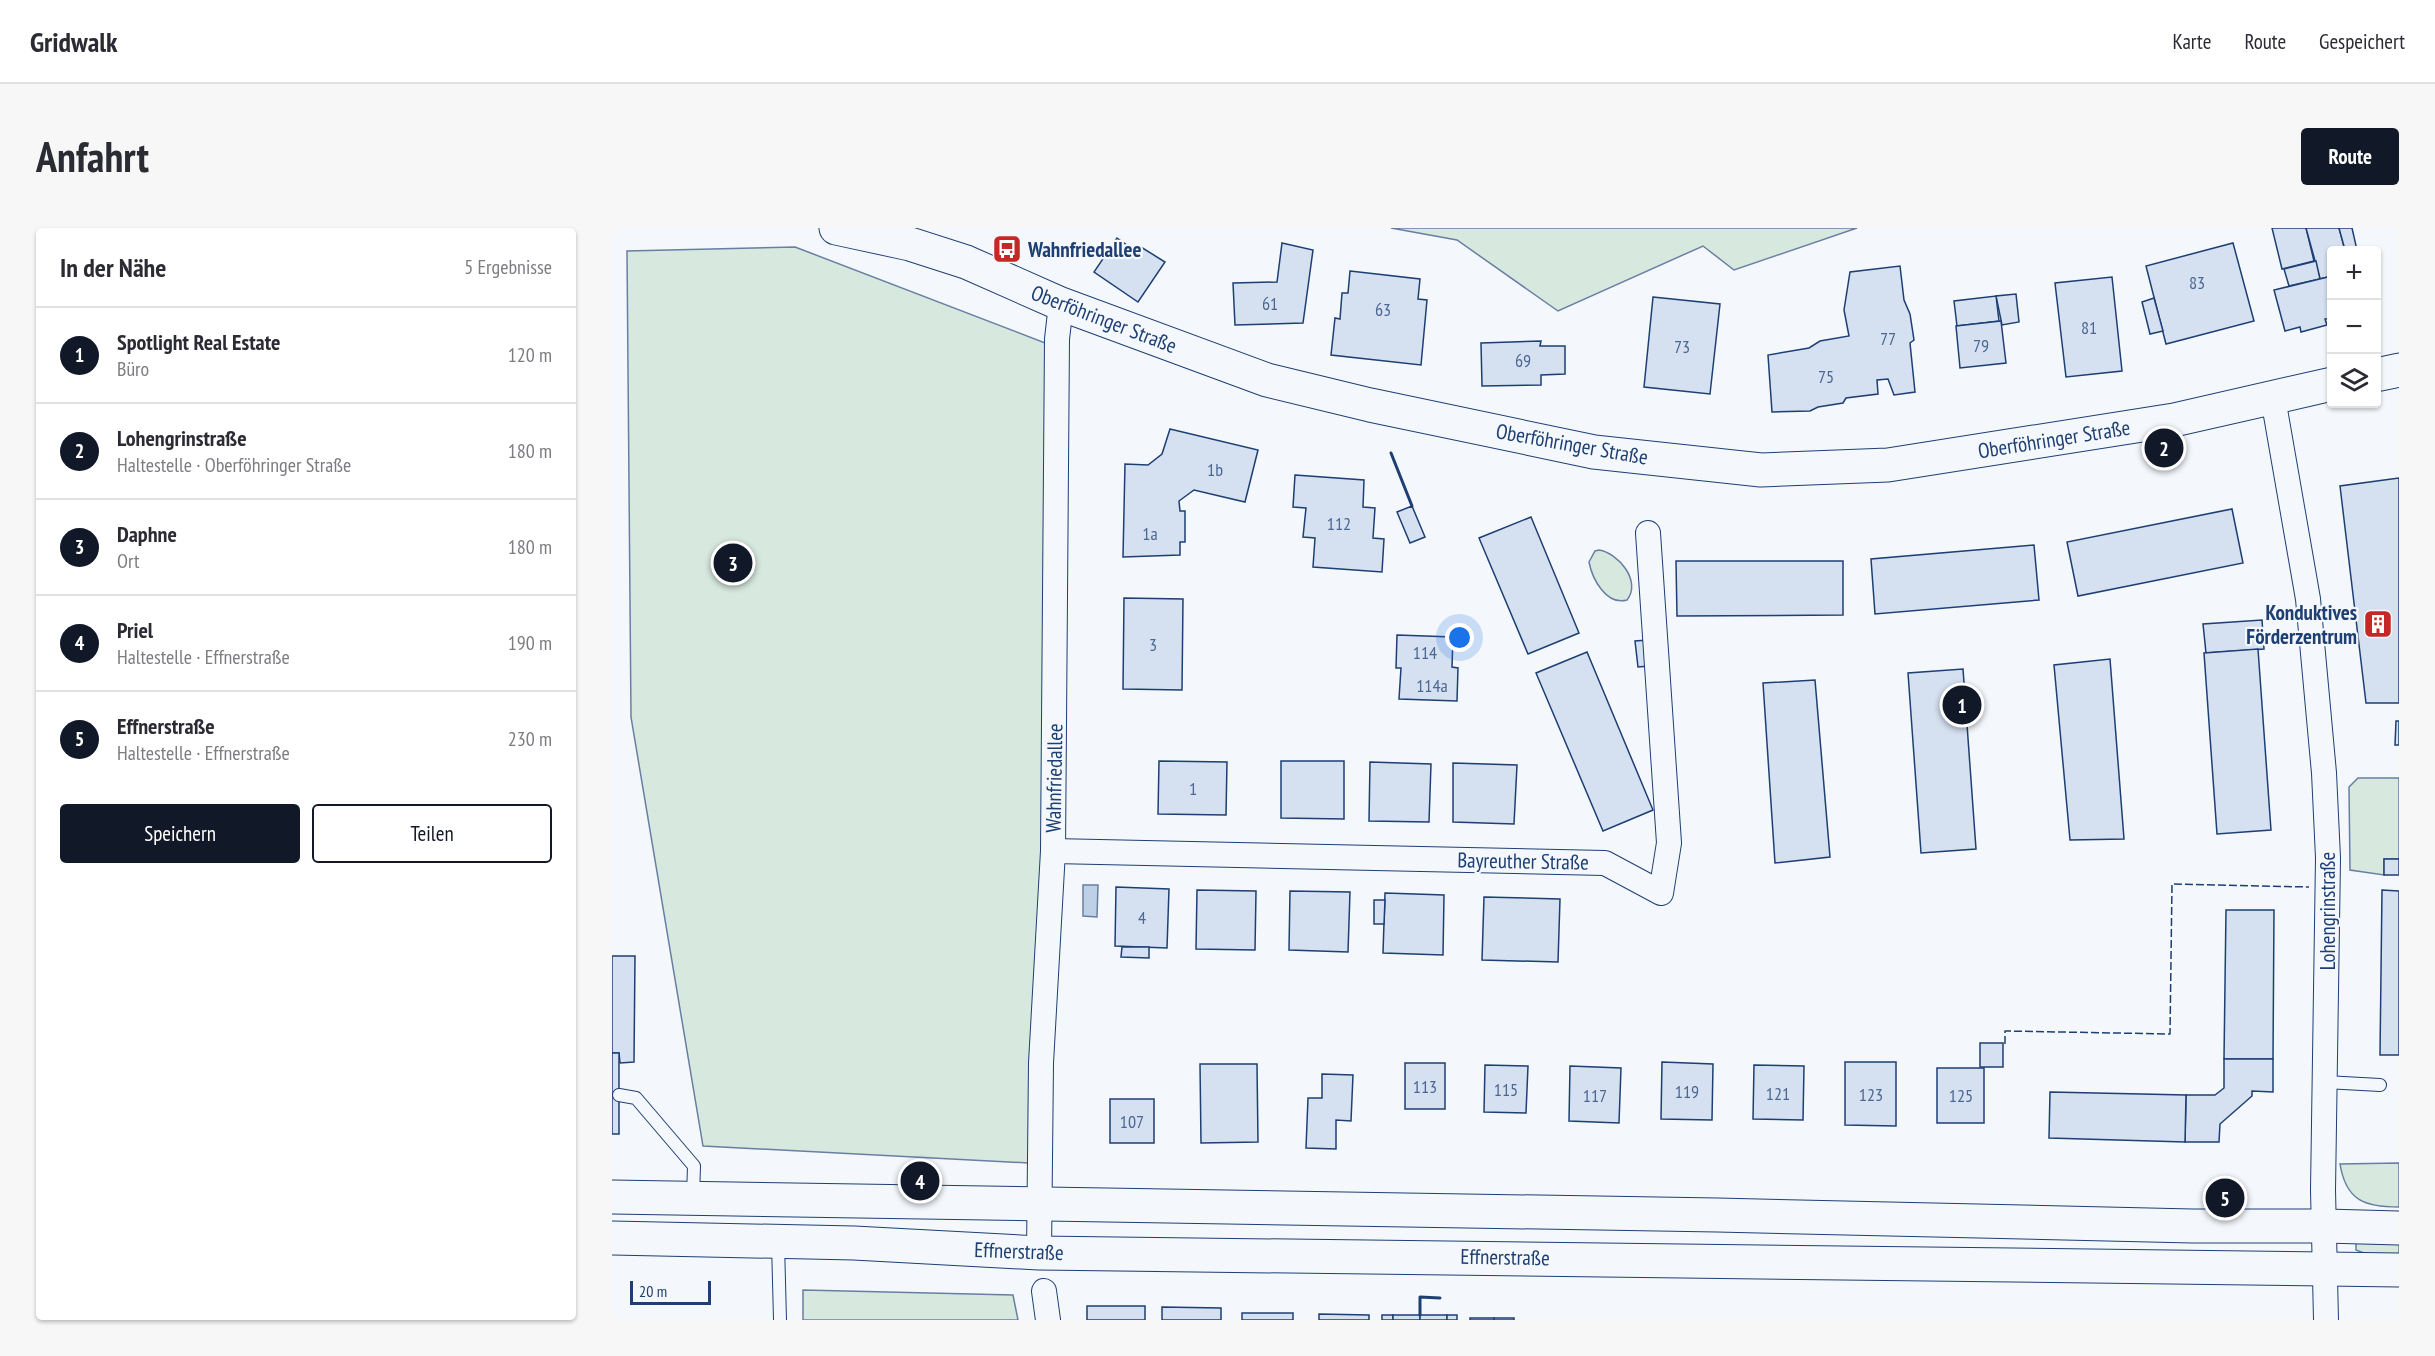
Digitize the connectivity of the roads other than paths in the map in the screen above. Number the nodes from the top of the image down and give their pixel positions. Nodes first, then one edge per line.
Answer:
1 (836, 228) edge
2 (1062, 304) junction
3 (2399, 370) edge
4 (2381, 374) edge
5 (2327, 385) edge
6 (2273, 398) junction
7 (1648, 533) dead end
8 (1053, 851) junction
9 (2325, 1082) junction
10 (2380, 1085) dead end
11 (619, 1095) dead end
12 (612, 1197) edge
13 (693, 1198) junction
14 (1038, 1206) junction
15 (2325, 1226) junction
16 (2399, 1228) edge
17 (612, 1238) edge
18 (778, 1242) junction
19 (1040, 1253) junction
20 (2326, 1269) junction
21 (2399, 1270) edge
22 (1044, 1291) dead end
23 (780, 1320) edge
24 (1048, 1320) edge
25 (2325, 1320) edge

1 - 2 main road, Oberföhringer Straße
2 - 6 main road, Oberföhringer Straße
2 - 8 street, Wahnfriedallee
3 - 4 main road
5 - 6 main road, Oberföhringer Straße
6 - 9 street, Lohengrinstraße
7 - 8 street, Bayreuther Straße
8 - 14 street, Wahnfriedallee
9 - 10 lane
9 - 15 street, Lohengrinstraße
11 - 13 lane
12 - 13 main road
13 - 14 main road
14 - 15 main road
14 - 19 street, Wahnfriedallee
15 - 16 main road
15 - 20 street, Lohengrinstraße
17 - 18 main road, Effnerstraße
18 - 19 main road, Effnerstraße
18 - 23 lane
19 - 20 main road, Effnerstraße
20 - 21 main road, Effnerstraße
20 - 25 street, Lohengrinstraße
22 - 24 street

